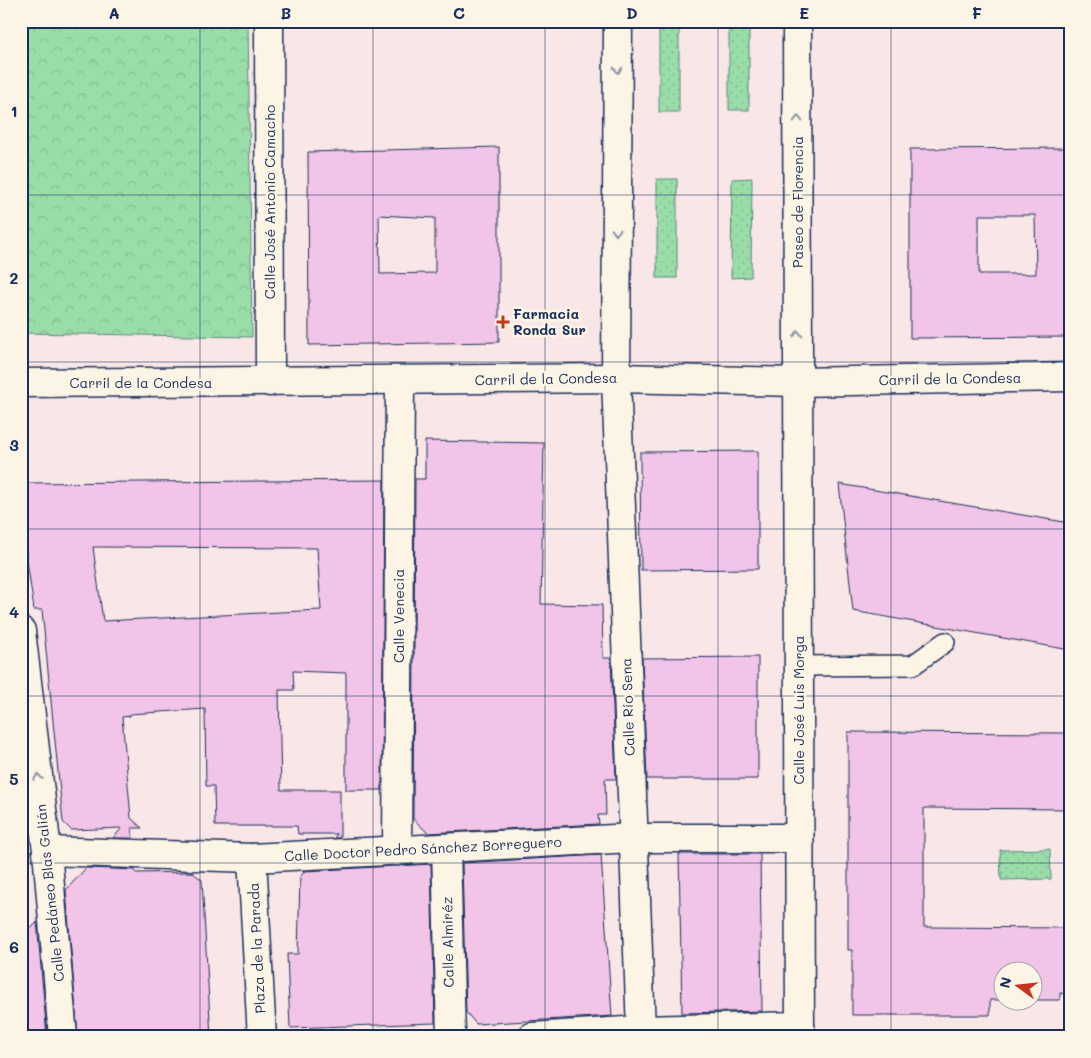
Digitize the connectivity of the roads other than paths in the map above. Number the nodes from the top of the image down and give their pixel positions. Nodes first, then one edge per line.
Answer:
1 (269, 21) edge
2 (618, 21) edge
3 (797, 21) edge
4 (1070, 377) edge
5 (616, 378) junction
6 (400, 381) junction
7 (270, 382) junction
8 (798, 382) junction
9 (21, 383) edge
10 (21, 631) edge
11 (945, 642) dead end
12 (798, 666) junction
13 (37, 835) edge
14 (633, 838) junction
15 (799, 838) junction
16 (446, 848) junction
17 (397, 851) junction
18 (252, 858) junction
19 (800, 1031) edge
20 (641, 1033) edge
21 (63, 1037) edge
22 (262, 1037) edge
23 (451, 1037) edge
24 (532, 1037) edge

1 - 7 street, Calle José Antonio Camacho
2 -> 5 street
8 -> 3 street, Paseo de Florencia
4 - 8 street, Carril de la Condesa
5 - 6 street, Carril de la Condesa
5 - 8 street, Carril de la Condesa
5 - 14 street, Calle Río Sena
6 - 7 street, Carril de la Condesa
6 - 17 street, Calle Venecia
7 - 9 street, Carril de la Condesa
8 - 12 street, Calle José Luis Morga
13 -> 10 street, Calle Pedáneo Blas Galián
11 - 12 lane
12 - 15 street, Calle José Luis Morga
13 - 18 street, Calle Doctor Pedro Sánchez Borreguero
13 - 21 street, Calle Pedáneo Blas Galián
14 - 15 street, Calle Doctor Pedro Sánchez Borreguero
14 - 16 street, Calle Doctor Pedro Sánchez Borreguero
14 - 20 street, Calle Río Sena
15 - 19 street, Calle José Luis Morga
16 - 17 street, Calle Doctor Pedro Sánchez Borreguero
16 - 23 street, Calle Almiréz
17 - 18 street, Calle Doctor Pedro Sánchez Borreguero
18 - 22 street, Plaza de la Parada
19 - 20 street
20 - 24 street

